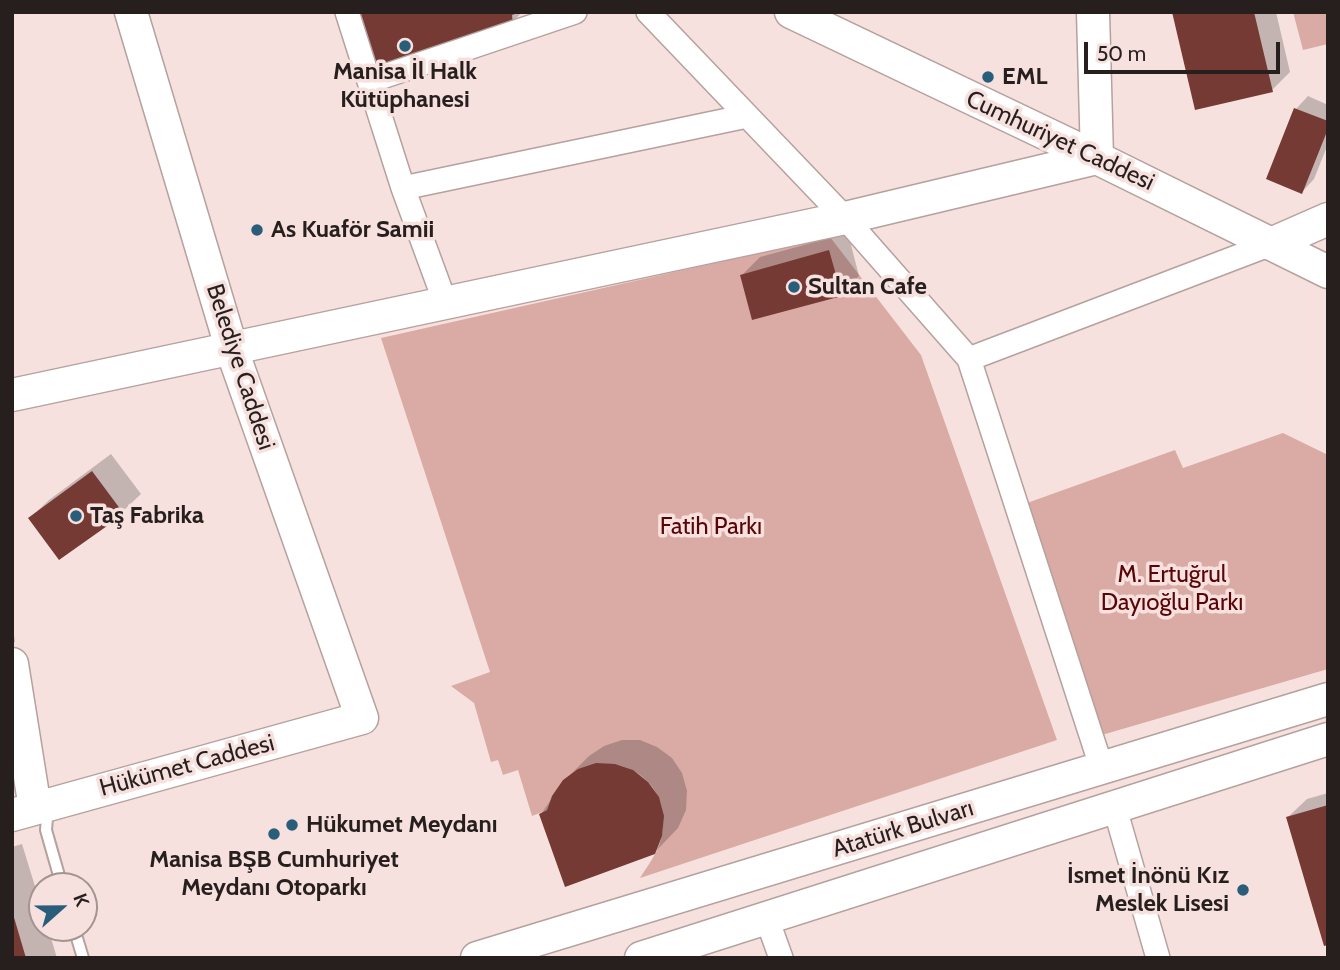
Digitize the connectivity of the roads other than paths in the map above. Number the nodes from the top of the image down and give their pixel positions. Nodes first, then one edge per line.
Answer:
1 (131, 12) edge
2 (347, 12) edge
3 (575, 12) edge
4 (648, 12) edge
5 (791, 12) edge
6 (1093, 12) edge
7 (370, 81) junction
8 (747, 116) junction
9 (1097, 158) junction
10 (403, 188) junction
11 (845, 218) junction
12 (1328, 219) edge
13 (1271, 244) junction
14 (1328, 272) edge
15 (445, 302) junction
16 (232, 350) junction
17 (969, 359) junction
18 (12, 395) edge
19 (12, 664) edge
20 (1328, 699) edge
21 (362, 718) joint
22 (1328, 739) edge
23 (1102, 769) junction
24 (1114, 805) junction
25 (31, 814) edge
26 (58, 872) edge
27 (753, 874) junction
28 (766, 919) junction
29 (477, 958) edge
30 (641, 958) edge
31 (781, 958) edge
32 (1158, 958) edge

1 - 16 main road, Belediye Caddesi
2 - 7 street
3 - 7 street
4 - 8 street
5 - 9 main road, Cumhuriyet Caddesi
6 - 9 main road
7 - 10 street
8 - 10 street
8 - 11 street
9 - 11 main road
9 - 13 main road, Cumhuriyet Caddesi
10 - 15 street
11 - 15 main road
11 - 17 street
12 - 13 main road
13 - 14 main road, Cumhuriyet Caddesi
13 - 17 street
15 - 16 main road
16 - 18 main road
16 - 21 main road, Belediye Caddesi
17 - 23 street
19 - 25 main road
20 - 23 main road, Atatürk Bulvarı
21 - 25 main road, Hükümet Caddesi
22 - 24 main road, Atatürk Bulvarı
23 - 24 main road
23 - 27 main road, Atatürk Bulvarı
24 - 28 main road, Atatürk Bulvarı
24 - 32 street
25 - 26 lane
27 - 28 main road
27 - 29 main road, Atatürk Bulvarı
28 - 30 main road, Atatürk Bulvarı
28 - 31 street

